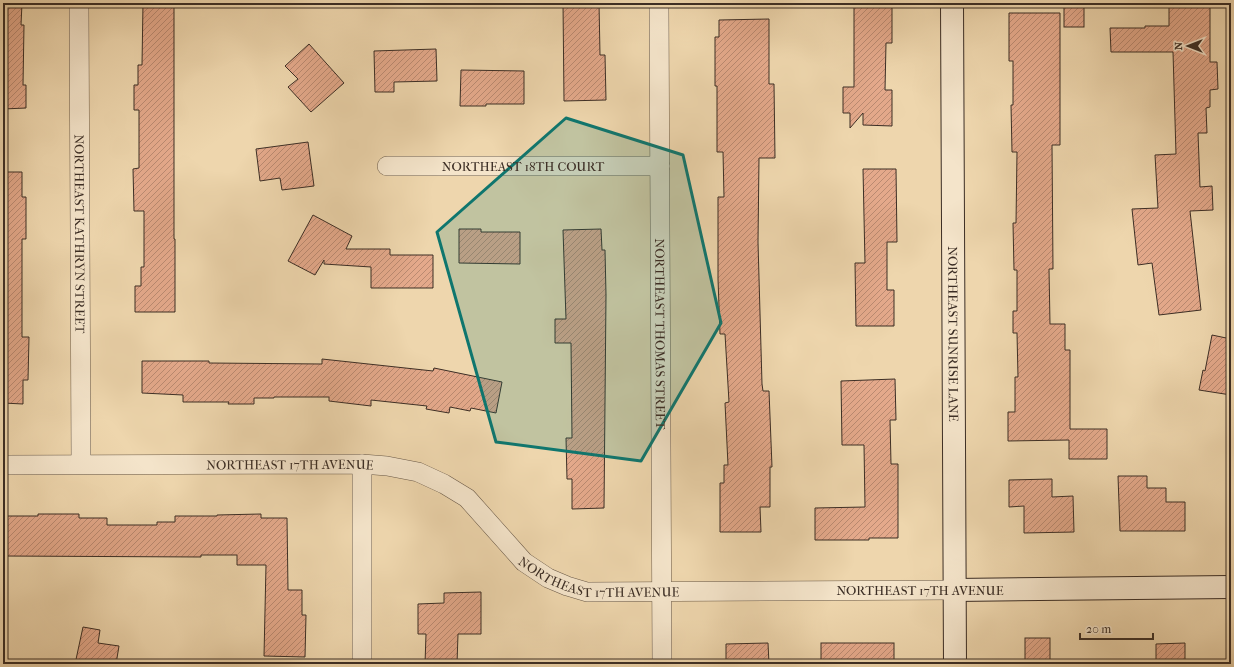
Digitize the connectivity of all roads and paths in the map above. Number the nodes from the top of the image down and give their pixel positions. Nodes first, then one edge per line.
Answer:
1 (79, 3) edge
2 (659, 3) edge
3 (952, 3) edge
4 (387, 166) dead end
5 (660, 166) junction
6 (81, 464) junction
7 (362, 464) junction
8 (3, 465) edge
9 (1231, 587) edge
10 (955, 590) junction
11 (661, 591) junction
12 (362, 664) edge
13 (662, 664) edge
14 (955, 664) edge

1 - 6 street, NORTHEAST KATHRYN STREET
2 - 5 street, NORTHEAST THOMAS STREET
3 - 10 street, NORTHEAST SUNRISE LANE
4 - 5 street, NORTHEAST 18TH COURT
5 - 11 street, NORTHEAST THOMAS STREET
6 - 7 street, NORTHEAST 17TH AVENUE
6 - 8 street, NORTHEAST 17TH AVENUE
7 - 11 street, NORTHEAST 17TH AVENUE
7 - 12 street
9 - 10 street, NORTHEAST 17TH AVENUE
10 - 11 street, NORTHEAST 17TH AVENUE
10 - 14 street, NORTHEAST SUNRISE LANE
11 - 13 street, NORTHEAST THOMAS STREET

